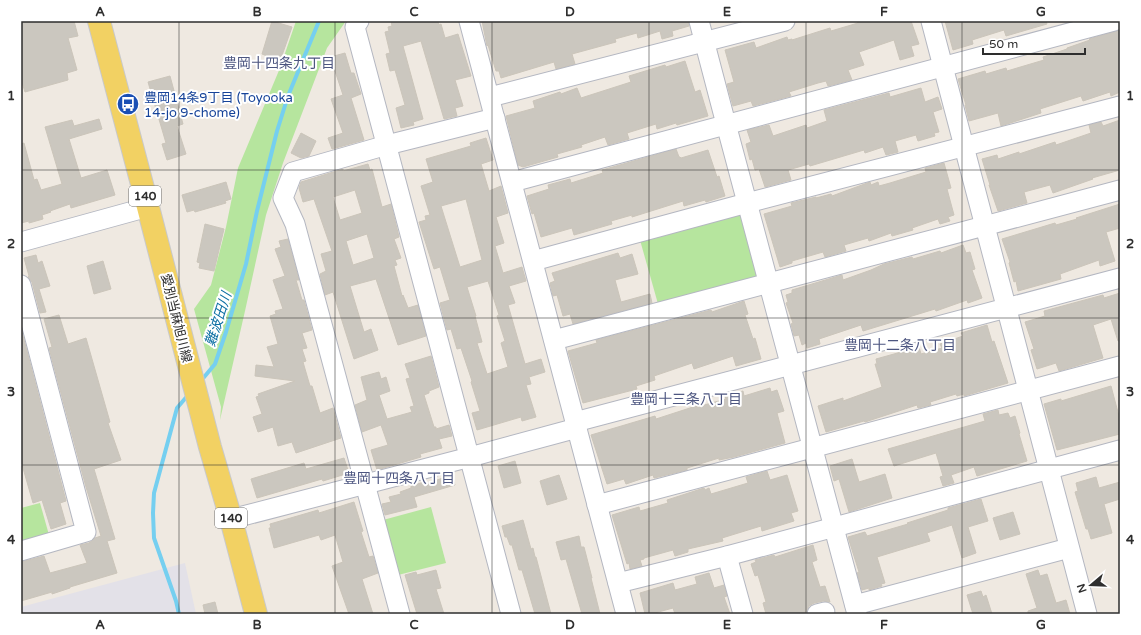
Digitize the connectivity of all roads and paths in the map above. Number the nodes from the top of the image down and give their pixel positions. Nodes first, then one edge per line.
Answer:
1 (99, 21) edge
2 (359, 21) edge
3 (469, 21) edge
4 (700, 21) edge
5 (785, 21) edge
6 (931, 21) edge
7 (1114, 21) edge
8 (705, 42) junction
9 (943, 68) junction
10 (490, 98) junction
11 (1120, 106) edge
12 (495, 118) junction
13 (726, 124) junction
14 (387, 145) junction
15 (963, 148) junction
16 (512, 182) junction
17 (1120, 190) edge
18 (748, 204) junction
19 (148, 207) junction
20 (984, 226) junction
21 (21, 242) edge
22 (533, 261) junction
23 (1120, 278) edge
24 (769, 282) junction
25 (21, 286) edge
26 (1007, 307) junction
27 (554, 340) junction
28 (790, 364) junction
29 (1120, 366) edge
30 (1028, 390) junction
31 (576, 425) junction
32 (812, 447) junction
33 (1120, 450) edge
34 (470, 458) junction
35 (1049, 470) junction
36 (365, 484) junction
37 (597, 505) junction
38 (231, 519) junction
39 (833, 527) junction
40 (1069, 548) junction
41 (21, 551) edge
42 (727, 556) junction
43 (618, 584) junction
44 (856, 610) edge
45 (256, 614) edge
46 (400, 614) edge
47 (511, 614) edge
48 (626, 614) edge
49 (744, 614) edge
50 (1086, 614) edge

1 - 19 main road, 愛別当麻旭川線 / 140
2 - 14 street
3 - 10 street
4 - 8 street
5 - 8 street
6 - 9 street
7 - 9 street
8 - 10 street
8 - 13 street
9 - 13 street
9 - 15 street
10 - 12 street
11 - 15 street
12 - 14 street
12 - 16 street
13 - 16 street
13 - 18 street
14 - 34 street
14 - 36 street
15 - 18 street
15 - 20 street
16 - 22 street
17 - 20 street
18 - 22 street
18 - 24 street
19 - 21 street
19 - 38 main road, 愛別当麻旭川線 / 140
20 - 24 street
20 - 26 street
22 - 27 street
23 - 26 street
24 - 27 street
24 - 28 street
25 - 41 street
26 - 28 street
26 - 30 street
27 - 31 street
28 - 31 street
28 - 32 street
29 - 30 street
30 - 32 street
30 - 35 street
31 - 34 street
31 - 37 street
32 - 37 street
32 - 39 street
33 - 35 street
34 - 36 street
34 - 47 street
35 - 39 street
35 - 40 street
36 - 38 street
36 - 46 street
37 - 43 street
38 - 45 main road, 愛別当麻旭川線 / 140
39 - 42 street
39 - 44 street
40 - 44 street
40 - 50 street
42 - 43 street
42 - 49 street
43 - 48 street

